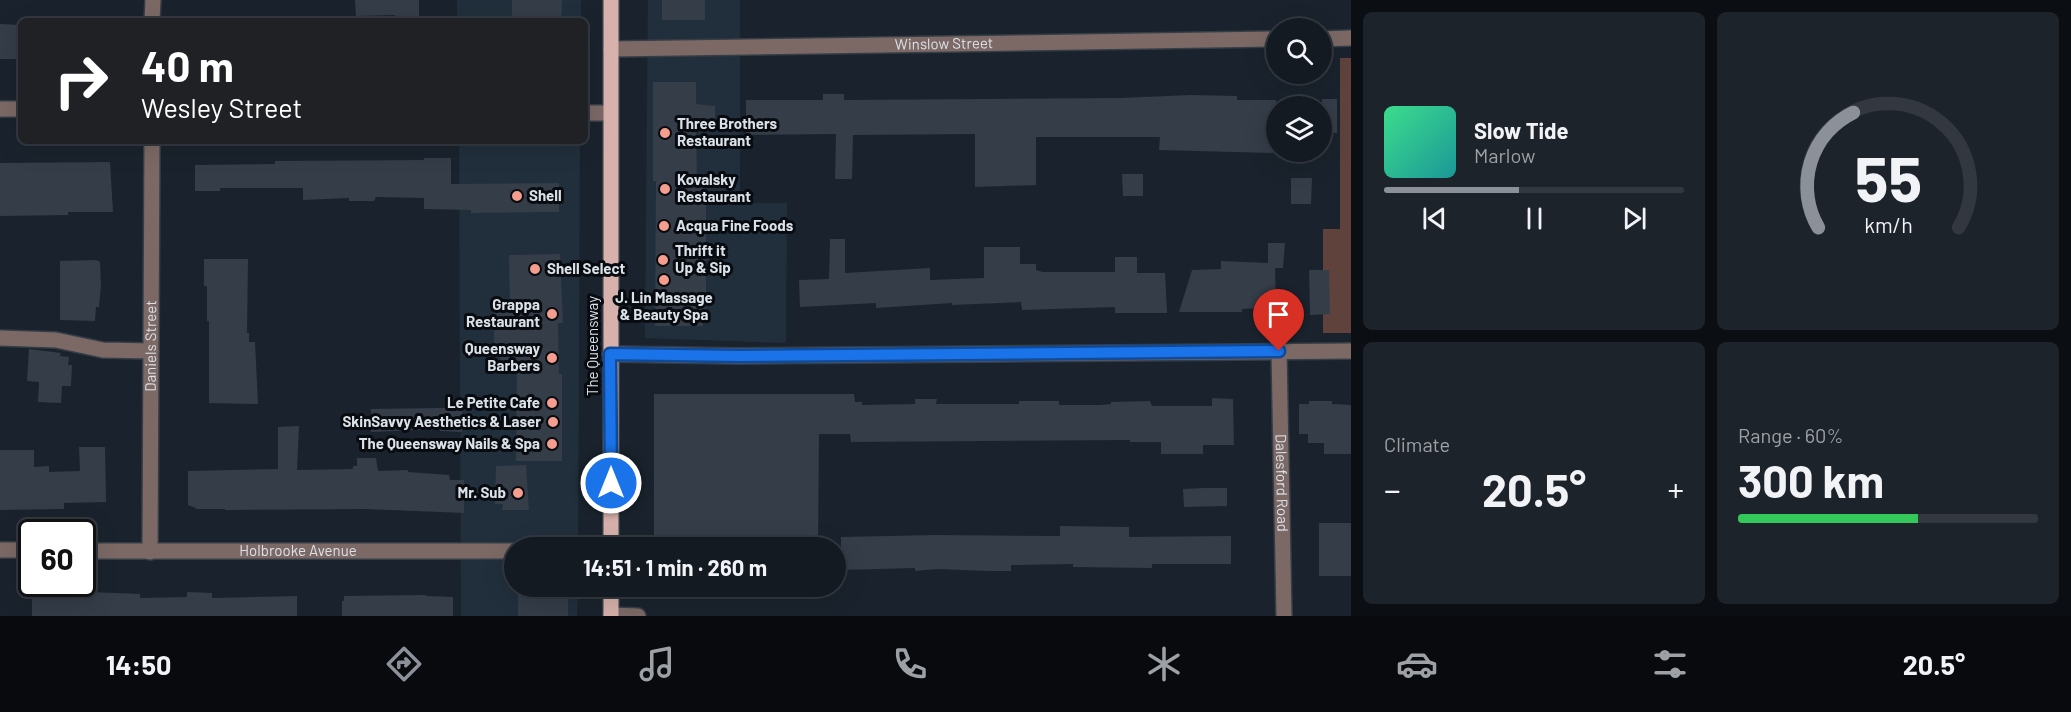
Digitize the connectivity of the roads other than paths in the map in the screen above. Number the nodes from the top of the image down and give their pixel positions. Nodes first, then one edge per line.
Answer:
1 (153, 0) edge
2 (611, 0) edge
3 (153, 18) edge
4 (1351, 38) edge
5 (1266, 39) edge
6 (1332, 39) edge
7 (611, 49) junction
8 (0, 109) edge
9 (18, 109) edge
10 (588, 113) edge
11 (610, 113) junction
12 (152, 144) edge
13 (0, 338) edge
14 (151, 351) junction
15 (1279, 351) junction
16 (1351, 351) edge
17 (610, 354) junction
18 (611, 537) edge
19 (0, 550) edge
20 (18, 550) edge
21 (96, 551) edge
22 (504, 551) edge
23 (150, 552) junction
24 (611, 597) edge
25 (611, 616) edge
26 (638, 616) edge
27 (1284, 616) edge

1 - 3 street
2 - 7 main road, The Queensway
4 - 6 street
5 - 7 street, Winslow Street
7 - 11 main road, The Queensway
8 - 9 street
10 - 11 street
11 - 17 main road, The Queensway
12 - 14 street, Daniels Street
13 - 14 street
14 - 23 street, Daniels Street
15 - 16 street
15 - 17 street
15 - 27 street, Dalesford Road
17 - 18 main road, The Queensway
19 - 20 street
21 - 23 street, Holbrooke Avenue
22 - 23 street, Holbrooke Avenue
24 - 25 main road
25 - 26 street

